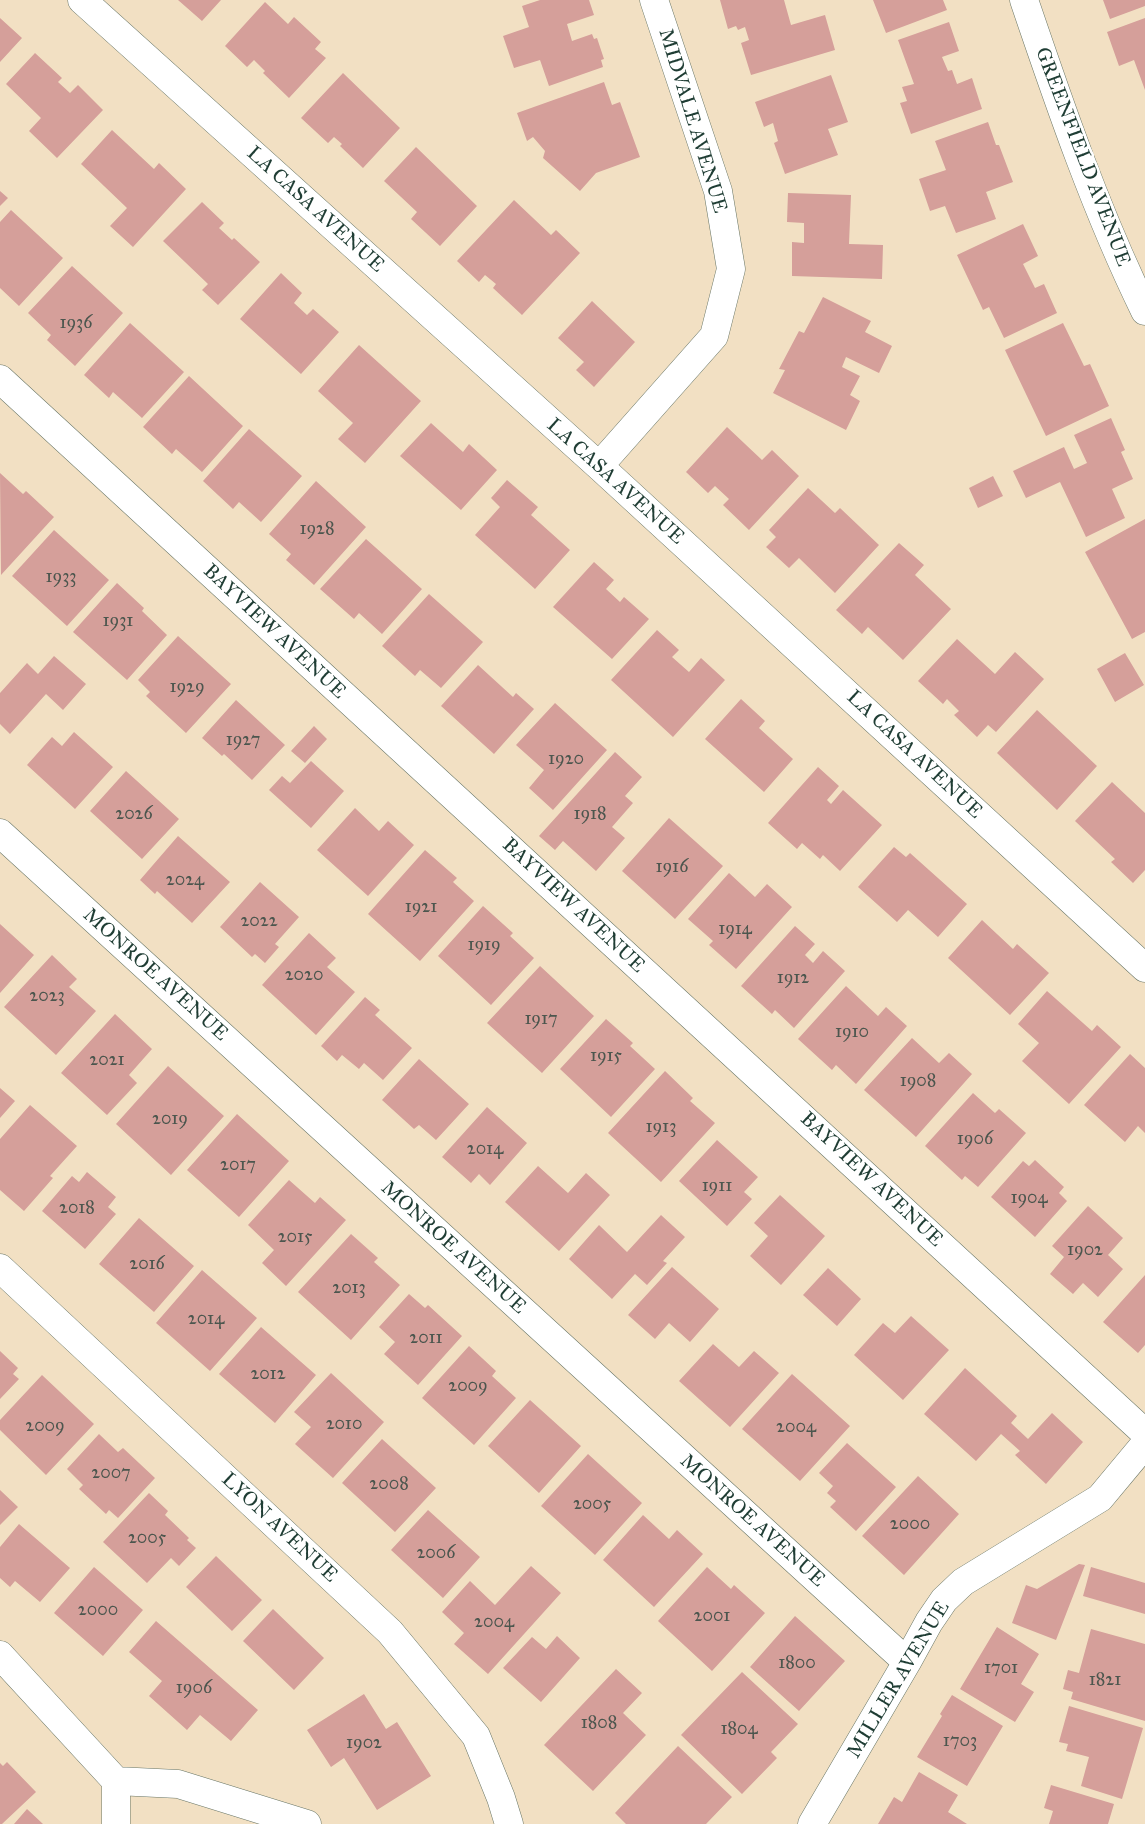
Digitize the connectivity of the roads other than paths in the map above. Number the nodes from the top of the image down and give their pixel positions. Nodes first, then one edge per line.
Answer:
1 (82, 0) edge
2 (654, 0) edge
3 (1024, 0) edge
4 (1145, 311) edge
5 (0, 379) edge
6 (600, 466) junction
7 (0, 833) edge
8 (1145, 968) edge
9 (0, 1268) edge
10 (1145, 1433) edge
11 (1145, 1444) edge
12 (0, 1655) edge
13 (907, 1662) junction
14 (116, 1781) junction
15 (116, 1824) edge
16 (308, 1824) edge
17 (509, 1824) edge
18 (812, 1824) edge

1 - 6 street, LA CASA AVENUE
2 - 6 street, MIDVALE AVENUE
3 - 4 street, GREENFIELD AVENUE
5 - 10 street, BAYVIEW AVENUE
6 - 8 street, LA CASA AVENUE
7 - 13 street, MONROE AVENUE
9 - 17 street, LYON AVENUE
11 - 13 street, MILLER AVENUE
12 - 14 street
13 - 18 street, MILLER AVENUE
14 - 15 street
14 - 16 street

